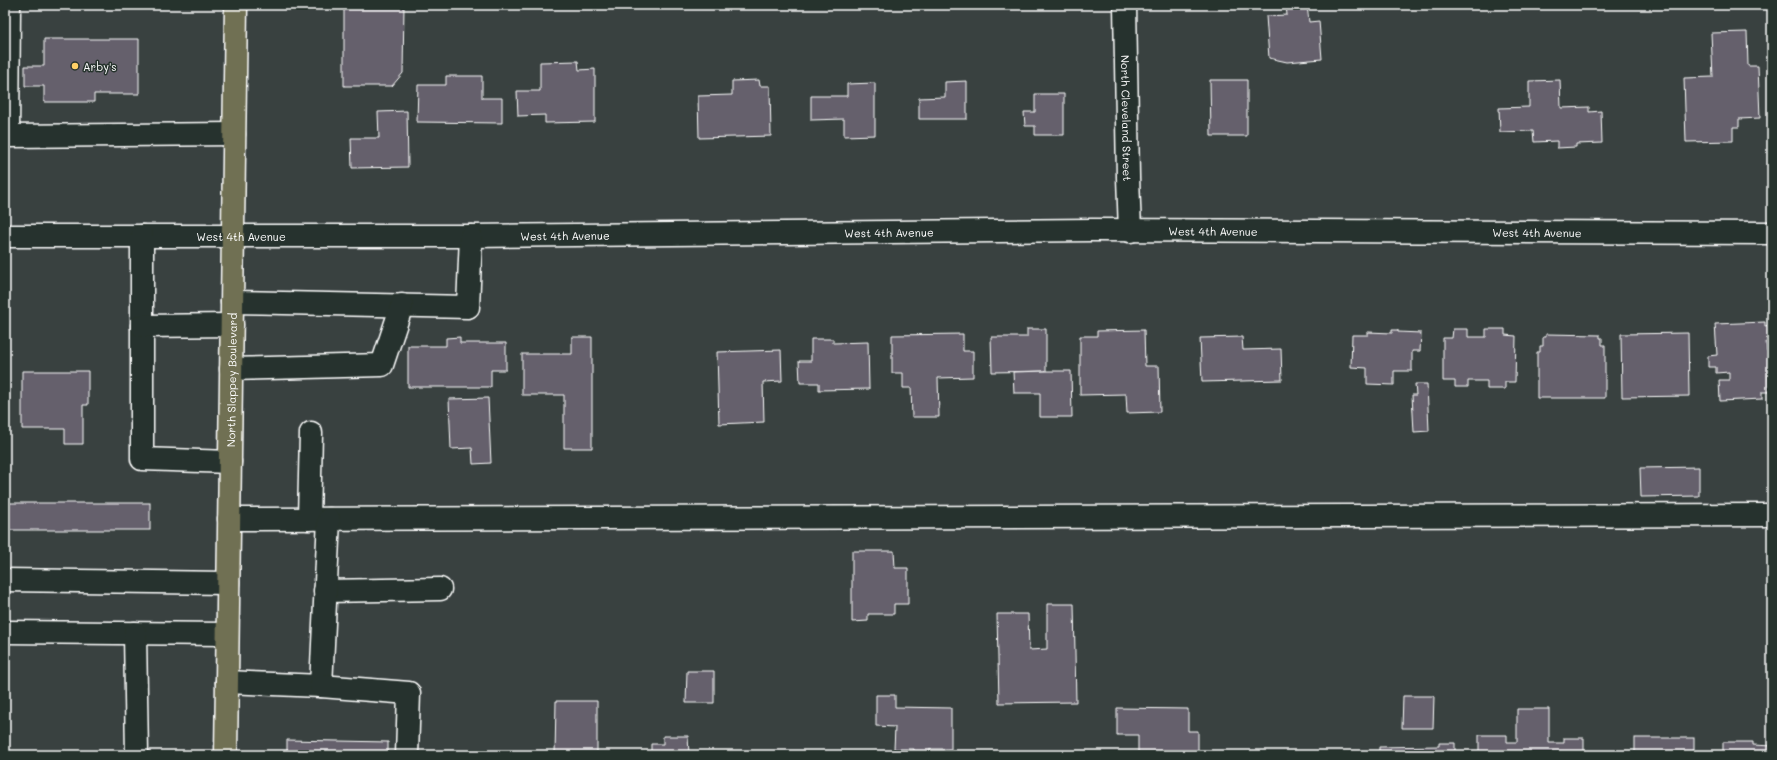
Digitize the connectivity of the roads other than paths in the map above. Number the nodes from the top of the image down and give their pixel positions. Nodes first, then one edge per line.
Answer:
1 (9, 5) edge
2 (236, 5) edge
3 (1125, 5) edge
4 (234, 134) junction
5 (1130, 231) junction
6 (1772, 232) edge
7 (233, 235) junction
8 (5, 236) edge
9 (142, 236) junction
10 (471, 236) junction
11 (232, 302) junction
12 (402, 305) junction
13 (232, 325) junction
14 (142, 326) junction
15 (231, 369) junction
16 (311, 433) dead end
17 (230, 462) junction
18 (1772, 515) edge
19 (319, 519) junction
20 (229, 520) junction
21 (5, 580) edge
22 (228, 583) junction
23 (440, 589) dead end
24 (325, 591) junction
25 (5, 632) edge
26 (135, 633) junction
27 (227, 634) junction
28 (227, 682) junction
29 (321, 686) junction
30 (137, 755) edge
31 (226, 755) edge
32 (407, 755) edge

1 - 4 street
2 - 4 main road, North Slappey Boulevard
3 - 5 street, North Cleveland Street
4 - 7 main road, North Slappey Boulevard
5 - 6 street, West 4th Avenue
5 - 10 street, West 4th Avenue
7 - 9 street, West 4th Avenue
7 - 10 street, West 4th Avenue
7 - 11 main road, North Slappey Boulevard
8 - 9 street, West 4th Avenue
9 - 14 street
10 - 12 street
11 - 12 street
11 - 13 main road, North Slappey Boulevard
12 - 15 street
13 - 14 street
13 - 15 main road, North Slappey Boulevard
14 - 17 street
15 - 17 main road, North Slappey Boulevard
16 - 19 street
17 - 20 main road, North Slappey Boulevard
18 - 19 street
19 - 20 street
19 - 24 street
20 - 22 main road, North Slappey Boulevard
21 - 22 street
22 - 27 main road, North Slappey Boulevard
23 - 24 street
24 - 29 street
25 - 26 street
26 - 27 street
26 - 30 street
27 - 28 main road, North Slappey Boulevard
28 - 29 street
28 - 31 main road, North Slappey Boulevard
29 - 32 street

